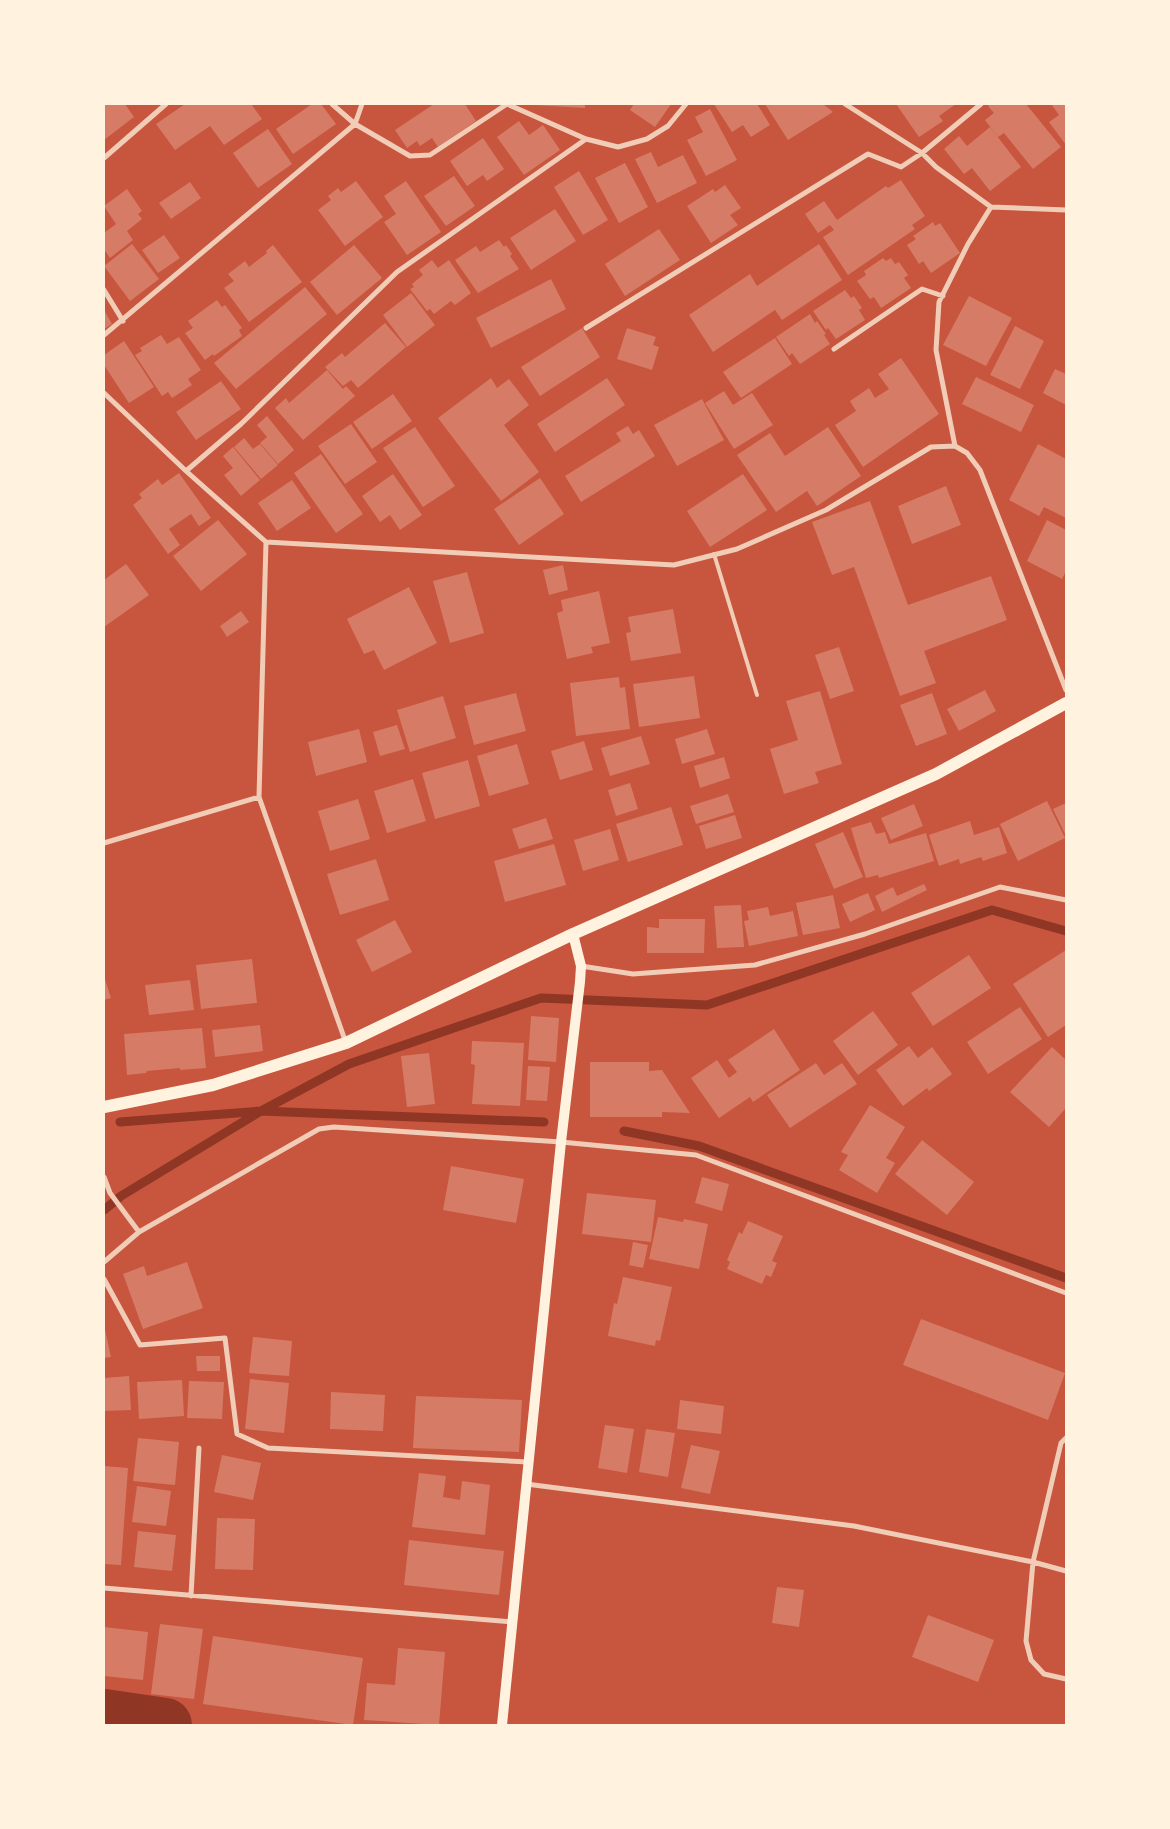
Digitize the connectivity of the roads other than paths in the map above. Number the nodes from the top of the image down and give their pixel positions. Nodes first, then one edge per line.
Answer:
1 (166, 104) edge
2 (332, 104) edge
3 (362, 104) edge
4 (686, 104) edge
5 (846, 104) edge
6 (980, 104) edge
7 (356, 124) junction
8 (586, 139) junction
9 (922, 153) junction
10 (104, 158) edge
11 (991, 208) junction
12 (1066, 210) edge
13 (104, 290) edge
14 (943, 296) junction
15 (123, 321) junction
16 (586, 328) dead end
17 (104, 336) edge
18 (834, 349) dead end
19 (104, 393) edge
20 (955, 446) junction
21 (186, 471) junction
22 (266, 542) junction
23 (714, 554) junction
24 (1066, 690) edge
25 (757, 695) dead end
26 (1066, 703) edge
27 (259, 797) junction
28 (104, 843) edge
29 (1066, 900) edge
30 (573, 934) junction
31 (581, 966) junction
32 (346, 1043) junction
33 (104, 1107) edge
34 (561, 1142) junction
35 (104, 1176) edge
36 (139, 1232) junction
37 (104, 1262) edge
38 (104, 1279) edge
39 (1066, 1293) edge
40 (1066, 1438) edge
41 (199, 1448) dead end
42 (528, 1462) junction
43 (526, 1484) junction
44 (1033, 1562) junction
45 (1066, 1571) edge
46 (104, 1588) edge
47 (192, 1596) junction
48 (512, 1622) junction
49 (1066, 1679) edge
50 (502, 1725) edge

1 - 10 street
2 - 7 street
3 - 7 street
4 - 8 street
5 - 9 street
6 - 9 street
7 - 8 street
7 - 15 street
8 - 21 street
9 - 11 street
9 - 16 street
11 - 12 street
11 - 14 street
13 - 15 street
14 - 18 street
14 - 20 street
15 - 17 street
19 - 21 street
20 - 23 street
20 - 24 street
21 - 22 street
22 - 23 street
22 - 27 street
23 - 25 lane
26 - 30 main road
27 - 28 street
27 - 32 street
29 - 31 street
30 - 31 main road
30 - 32 main road
31 - 34 main road
32 - 33 main road
34 - 36 street
34 - 39 street
34 - 42 main road
35 - 36 street
36 - 37 street
38 - 42 street
40 - 44 street
41 - 47 street
42 - 43 main road
43 - 44 street
43 - 48 main road
44 - 45 street
44 - 49 street
46 - 47 street
47 - 48 street
48 - 50 main road

